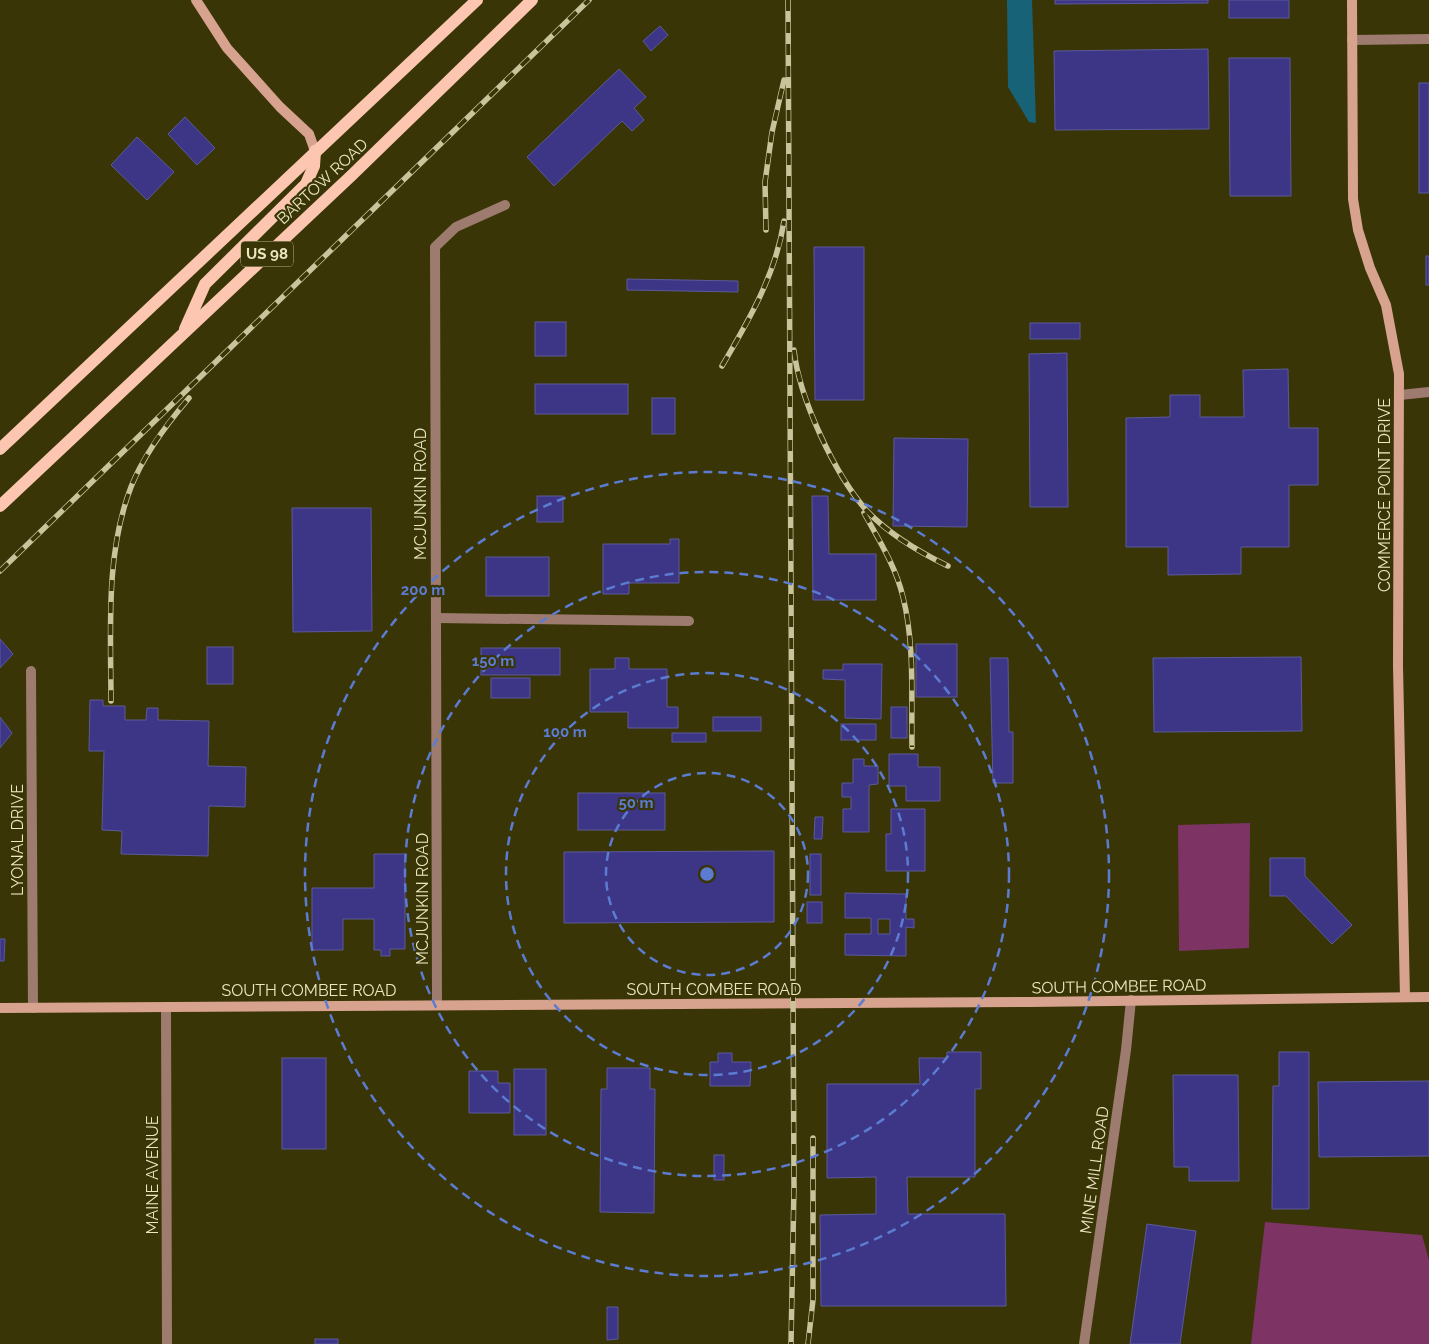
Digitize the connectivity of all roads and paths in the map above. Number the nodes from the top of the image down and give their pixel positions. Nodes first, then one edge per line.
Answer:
1 (196, 0) edge
2 (478, 0) edge
3 (532, 0) edge
4 (1352, 0) edge
5 (1429, 39) edge
6 (1352, 40) junction
7 (315, 151) junction
8 (505, 205) dead end
9 (183, 334) junction
10 (1429, 392) edge
11 (1400, 395) junction
12 (0, 449) edge
13 (0, 506) edge
14 (436, 618) junction
15 (689, 621) dead end
16 (31, 671) dead end
17 (1404, 997) junction
18 (1429, 997) edge
19 (1130, 1000) junction
20 (437, 1004) junction
21 (166, 1006) junction
22 (0, 1008) edge
23 (33, 1008) junction
24 (168, 1344) edge
25 (1084, 1344) edge

1 - 7 main road
2 - 7 main road, BARTOW ROAD / US 98
3 - 9 main road, BARTOW ROAD / US 98
4 - 6 main road, COMMERCE POINT DRIVE
5 - 6 street
6 - 11 main road, COMMERCE POINT DRIVE
7 - 9 main road
7 - 12 main road, BARTOW ROAD / US 98
8 - 14 street, MCJUNKIN ROAD
9 - 13 main road, BARTOW ROAD / US 98
10 - 11 street
11 - 17 main road, COMMERCE POINT DRIVE
14 - 15 street
14 - 20 street, MCJUNKIN ROAD
16 - 23 street, LYONAL DRIVE
17 - 18 main road, SOUTH COMBEE ROAD
17 - 19 main road, SOUTH COMBEE ROAD
19 - 20 main road, SOUTH COMBEE ROAD
19 - 25 street, MINE MILL ROAD
20 - 21 main road, SOUTH COMBEE ROAD
21 - 23 main road, SOUTH COMBEE ROAD
21 - 24 street, MAINE AVENUE
22 - 23 main road, SOUTH COMBEE ROAD

